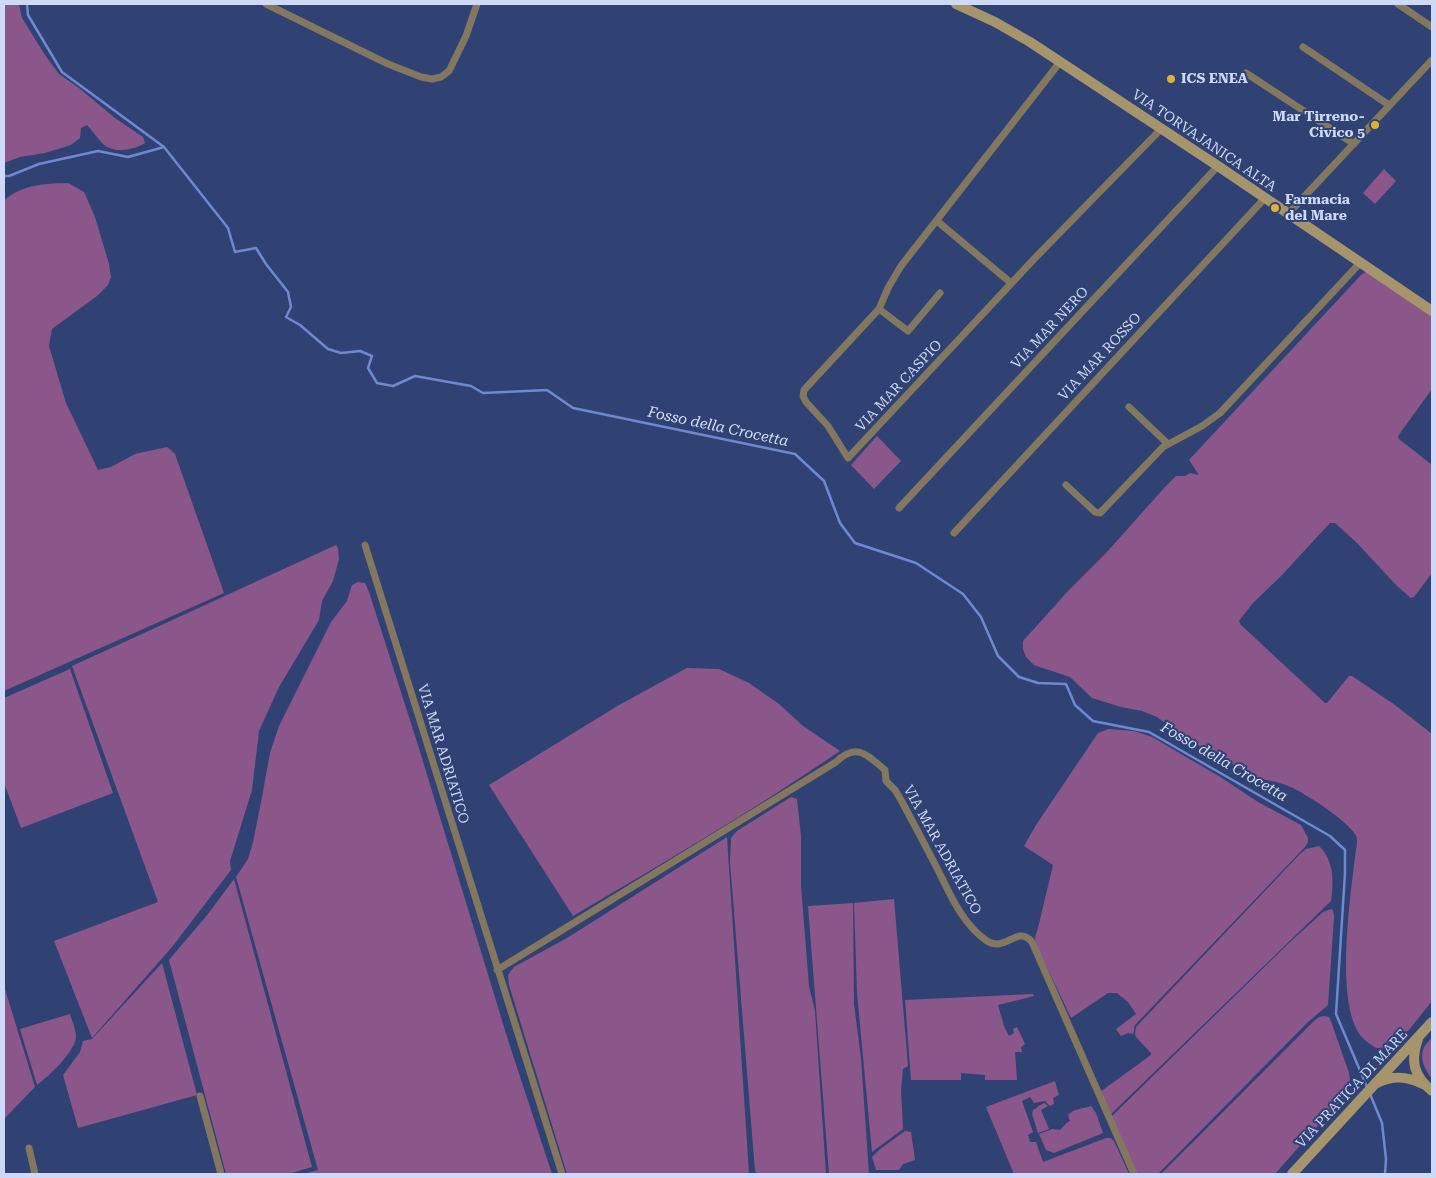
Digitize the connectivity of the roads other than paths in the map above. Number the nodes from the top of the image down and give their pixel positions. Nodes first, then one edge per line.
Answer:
1 (266, 4) edge
2 (477, 4) edge
3 (956, 4) edge
4 (1398, 4) edge
5 (1432, 27) edge
6 (1303, 46) dead end
7 (1432, 60) edge
8 (1060, 62) junction
9 (1246, 73) dead end
10 (1389, 106) junction
11 (1161, 129) junction
12 (1354, 144) junction
13 (1218, 166) junction
14 (1265, 198) junction
15 (1288, 214) junction
16 (937, 221) junction
17 (1360, 262) junction
18 (1012, 283) junction
19 (940, 293) dead end
20 (879, 309) junction
21 (1432, 311) edge
22 (1130, 407) dead end
23 (1168, 444) junction
24 (1066, 485) dead end
25 (899, 508) dead end
26 (954, 533) dead end
27 (365, 545) dead end
28 (497, 970) junction
29 (1432, 1022) edge
30 (1420, 1036) junction
31 (1374, 1085) junction
32 (1429, 1088) edge
33 (200, 1096) dead end
34 (29, 1148) dead end
35 (36, 1174) edge
36 (222, 1174) edge
37 (562, 1174) edge
38 (1134, 1174) edge
39 (1292, 1174) edge

1 - 2 street
3 - 8 street, VIA TORVAJANICA ALTA
4 - 5 street
6 - 10 street
7 - 10 street
8 - 11 street, VIA TORVAJANICA ALTA
8 - 16 street
9 - 12 street
10 - 12 street
11 - 13 street, VIA TORVAJANICA ALTA
11 - 18 street, VIA MAR CASPIO
12 - 15 street
13 - 14 street, VIA TORVAJANICA ALTA
13 - 25 street, VIA MAR NERO
14 - 15 street, VIA TORVAJANICA ALTA
14 - 26 street, VIA MAR ROSSO
15 - 17 street, VIA TORVAJANICA ALTA
16 - 18 street
16 - 20 street
17 - 21 street, VIA TORVAJANICA ALTA
17 - 23 street
18 - 20 street, VIA MAR CASPIO
19 - 20 street
22 - 23 street
23 - 24 street
27 - 28 street, VIA MAR ADRIATICO
28 - 37 street, VIA MAR ADRIATICO
28 - 38 street, VIA MAR ADRIATICO
29 - 30 street, VIA PRATICA DI MARE
30 - 31 street, VIA PRATICA DI MARE
30 - 32 street
31 - 32 street
31 - 39 street, VIA PRATICA DI MARE
33 - 36 street
34 - 35 street

